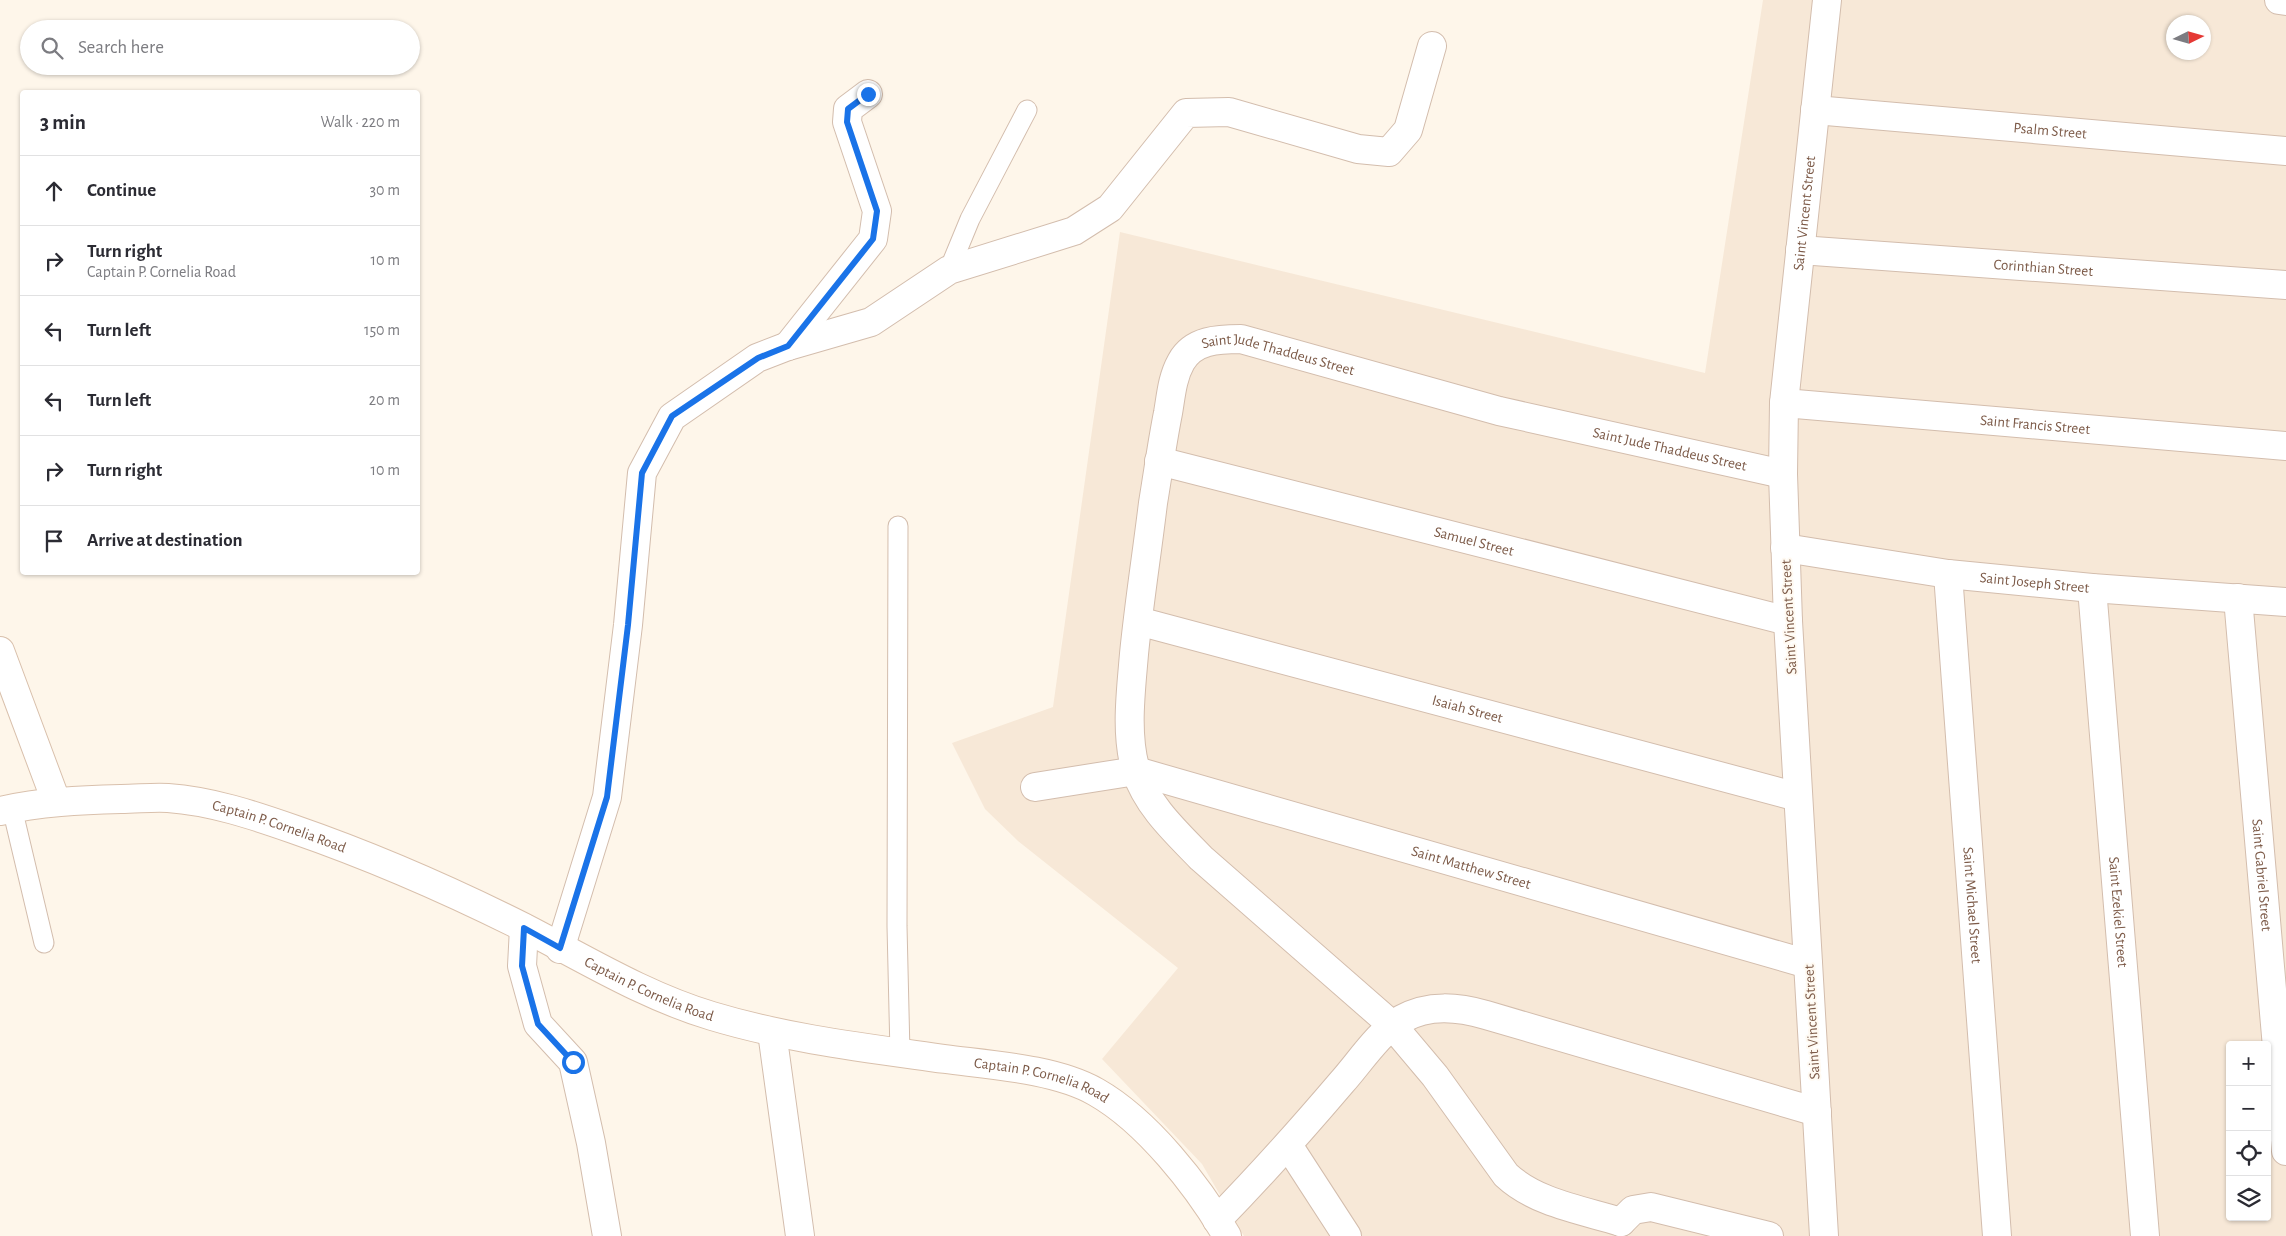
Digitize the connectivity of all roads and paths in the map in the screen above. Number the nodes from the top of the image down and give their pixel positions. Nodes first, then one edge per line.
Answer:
1 (1827, 0) edge
2 (2279, 0) edge
3 (2286, 1) edge
4 (1432, 46) dead end
5 (868, 94) dead end
6 (1028, 110) dead end
7 (1815, 110) junction
8 (2286, 151) edge
9 (1800, 250) junction
10 (949, 270) junction
11 (2286, 285) edge
12 (788, 346) junction
13 (1784, 403) junction
14 (2286, 446) edge
15 (1159, 461) junction
16 (1783, 474) junction
17 (898, 526) dead end
18 (1785, 548) junction
19 (1948, 574) junction
20 (2092, 588) junction
21 (2238, 598) junction
22 (2286, 602) edge
23 (1138, 621) junction
24 (1788, 621) junction
25 (0, 651) edge
26 (1136, 771) junction
27 (1035, 787) dead end
28 (1798, 797) junction
29 (56, 801) junction
30 (6, 810) edge
31 (524, 928) junction
32 (44, 943) dead end
33 (560, 948) junction
34 (1808, 964) junction
35 (1392, 1025) junction
36 (772, 1032) junction
37 (900, 1053) junction
38 (1817, 1112) junction
39 (1288, 1145) junction
40 (2286, 1151) edge
41 (1222, 1228) edge
42 (1620, 1229) edge
43 (607, 1236) edge
44 (800, 1236) edge
45 (1347, 1236) edge
46 (1769, 1236) edge
47 (1824, 1236) edge
48 (1997, 1236) edge
49 (2146, 1236) edge

1 - 7 street, Saint Vincent Street
2 - 3 street
4 - 10 street
5 - 12 street
6 - 10 lane
7 - 8 street, Psalm Street
7 - 9 street, Saint Vincent Street
9 - 11 street, Corinthian Street
9 - 13 street, Saint Vincent Street
10 - 12 street
12 - 33 street
13 - 14 street, Saint Francis Street
13 - 16 street, Saint Vincent Street
15 - 16 street, Saint Jude Thaddeus Street
15 - 23 street, Saint Jude Thaddeus Street
15 - 24 street, Samuel Street
16 - 18 street, Saint Vincent Street
17 - 37 lane
18 - 19 street, Saint Joseph Street
18 - 24 street, Saint Vincent Street
19 - 20 street, Saint Joseph Street
19 - 48 street, Saint Michael Street
20 - 21 street, Saint Joseph Street
20 - 49 street, Saint Ezekiel Street
21 - 22 street, Saint Joseph Street
21 - 40 street, Saint Gabriel Street
23 - 26 street, Saint Jude Thaddeus Street
23 - 28 street, Isaiah Street
24 - 28 street, Saint Vincent Street
25 - 29 street
26 - 27 street
26 - 34 street, Saint Matthew Street
26 - 35 street, Saint Jude Thaddeus Street
28 - 34 street, Saint Vincent Street
29 - 30 street, Captain P. Cornelia Road
29 - 31 street, Captain P. Cornelia Road
30 - 32 lane
31 - 33 street, Captain P. Cornelia Road
31 - 43 street
33 - 36 street, Captain P. Cornelia Road
34 - 38 street, Saint Vincent Street
35 - 38 street
35 - 39 street
35 - 42 street, Saint Jude Thaddeus Street
36 - 37 street, Captain P. Cornelia Road
36 - 44 street
37 - 41 street, Captain P. Cornelia Road
38 - 47 street, Saint Vincent Street
39 - 41 street
39 - 45 street
42 - 46 street

